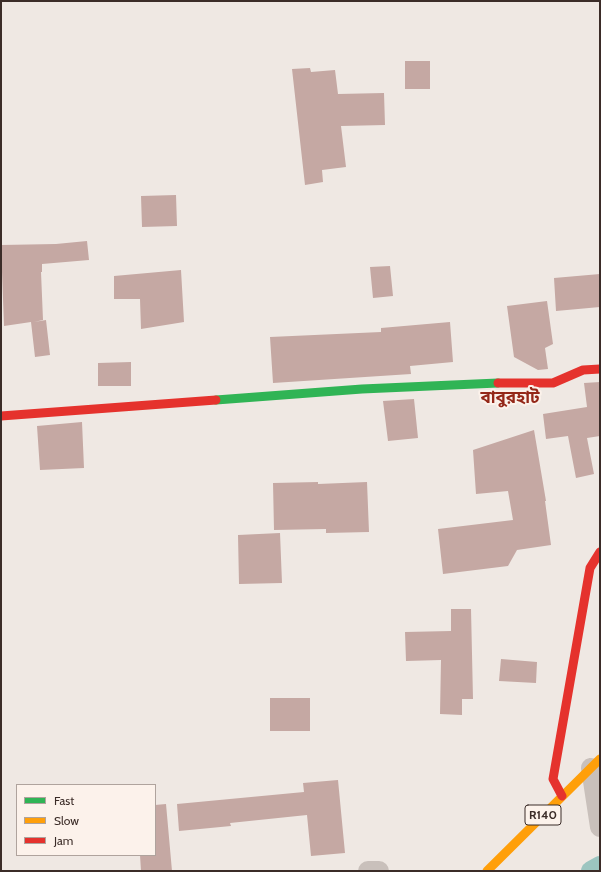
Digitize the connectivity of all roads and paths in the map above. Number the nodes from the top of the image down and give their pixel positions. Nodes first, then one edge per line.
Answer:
1 (600, 369) edge
2 (1, 416) edge
3 (600, 552) edge
4 (595, 764) edge
5 (562, 796) junction
6 (600, 827) edge
7 (368, 871) edge
8 (379, 871) edge
9 (487, 871) edge

1 - 2 street
3 - 5 street
4 - 5 street, R140
4 - 6 street
5 - 9 street, R140
7 - 8 street

